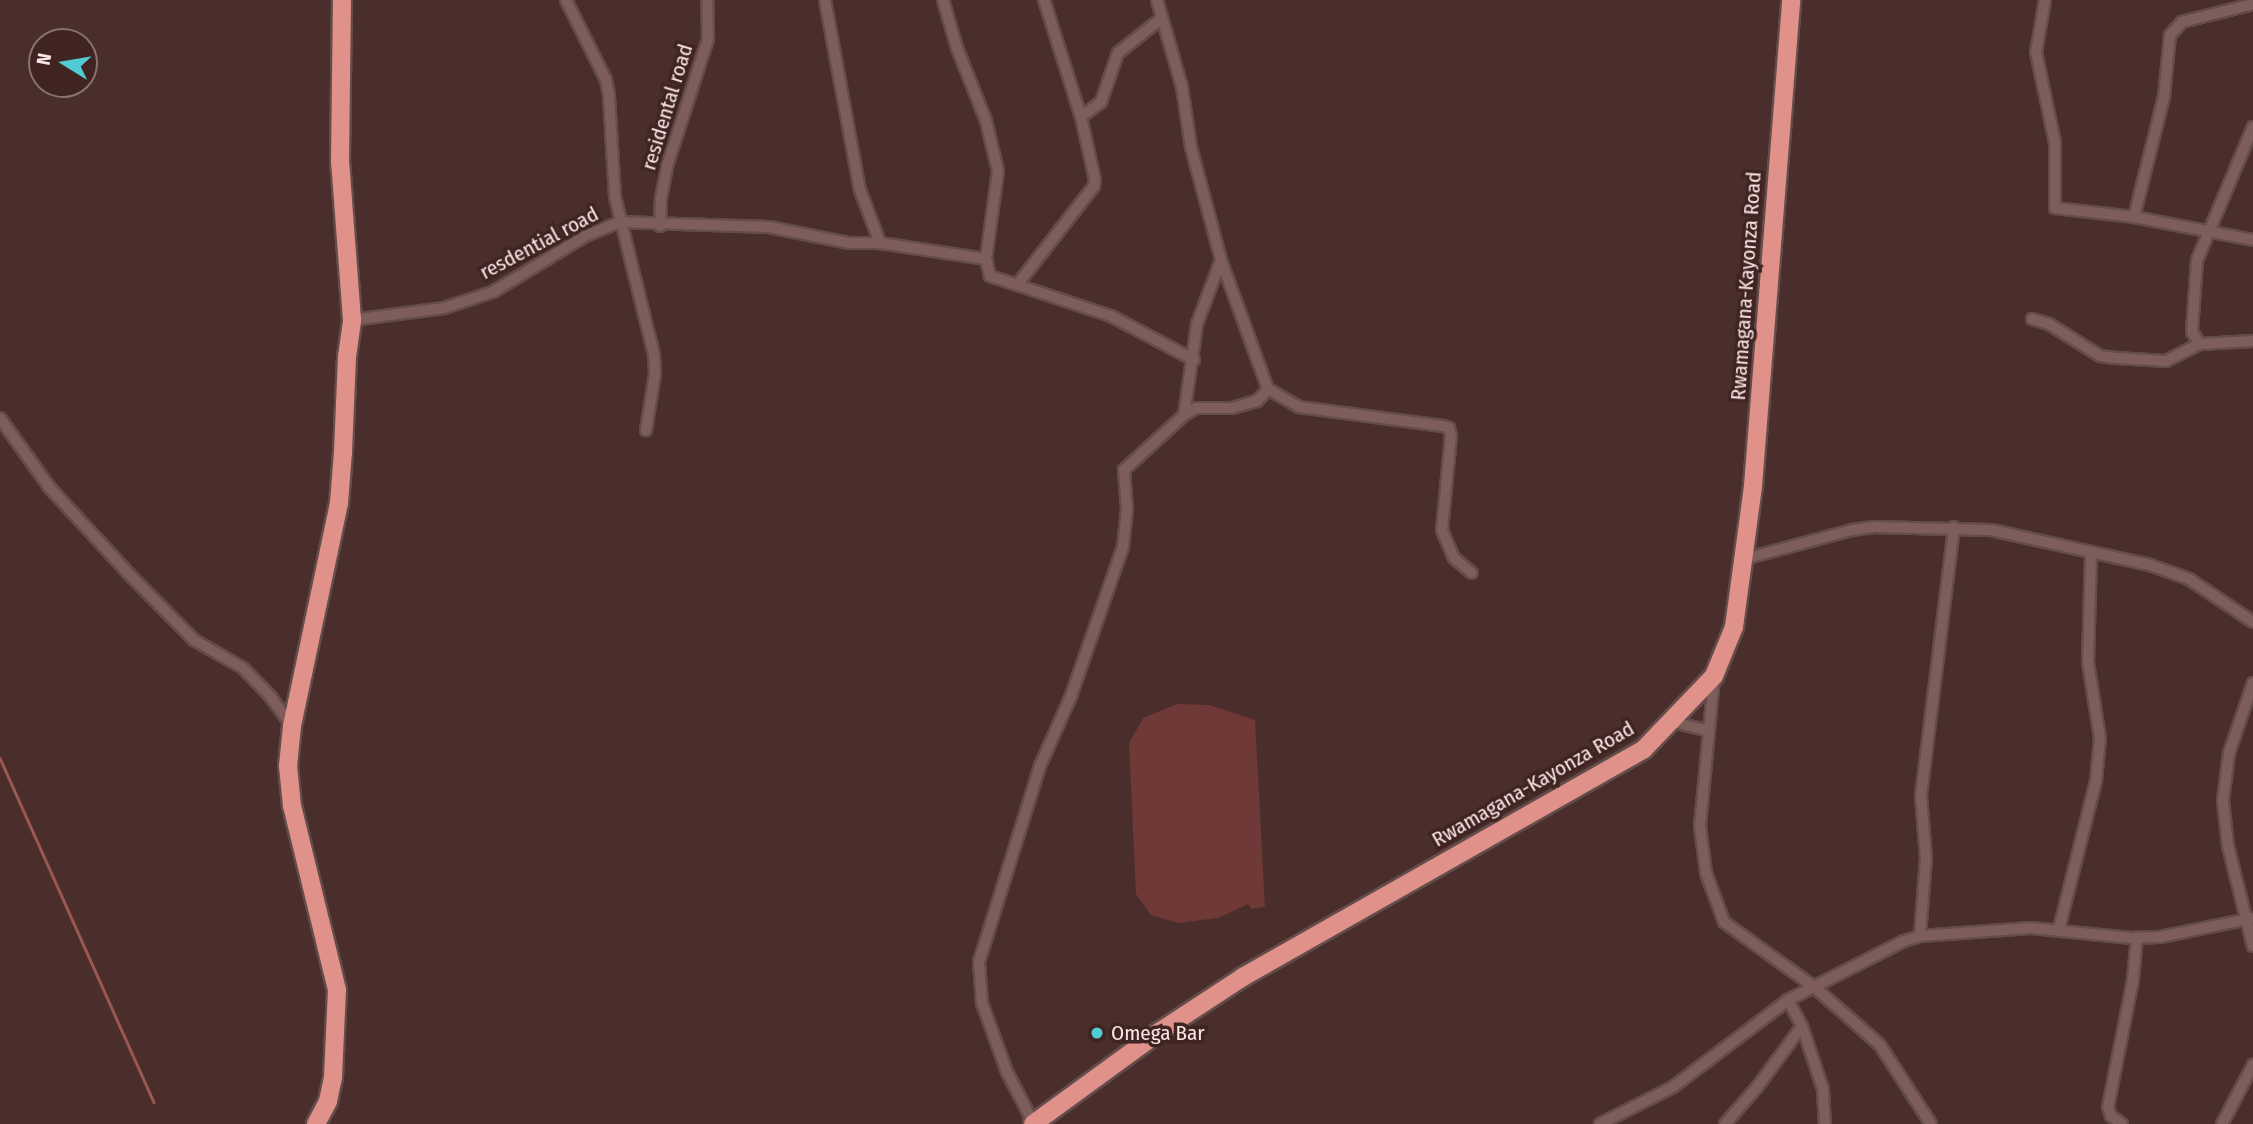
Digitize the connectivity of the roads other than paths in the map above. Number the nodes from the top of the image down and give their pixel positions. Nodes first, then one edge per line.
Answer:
1 (342, 0) edge
2 (566, 0) edge
3 (707, 0) edge
4 (825, 0) edge
5 (943, 0) edge
6 (1044, 0) edge
7 (1157, 0) edge
8 (1791, 0) edge
9 (2045, 0) edge
10 (2253, 4) edge
11 (1162, 18) junction
12 (1081, 117) junction
13 (2253, 127) edge
14 (2134, 218) junction
15 (620, 222) junction
16 (660, 226) junction
17 (2208, 230) junction
18 (2253, 240) edge
19 (880, 243) junction
20 (986, 260) junction
21 (1221, 261) junction
22 (1017, 285) junction
23 (2032, 319) dead end
24 (352, 320) junction
25 (2253, 341) edge
26 (2199, 344) junction
27 (1194, 360) junction
28 (1268, 389) junction
29 (1184, 415) junction
30 (0, 418) edge
31 (646, 430) dead end
32 (1954, 527) junction
33 (2091, 553) junction
34 (1744, 559) junction
35 (1472, 573) dead end
36 (2253, 622) edge
37 (1714, 676) junction
38 (2253, 683) edge
39 (1673, 722) junction
40 (292, 726) junction
41 (1709, 731) junction
42 (2249, 919) edge
43 (2059, 929) junction
44 (1920, 936) junction
45 (2137, 937) junction
46 (2253, 946) edge
47 (1813, 986) junction
48 (1788, 1000) junction
49 (1801, 1026) junction
50 (2253, 1065) edge
51 (316, 1124) edge
52 (1033, 1124) edge
53 (1600, 1124) edge
54 (1725, 1124) edge
55 (1825, 1124) edge
56 (1931, 1124) edge
57 (2122, 1124) edge
58 (2222, 1124) edge

1 - 24 highway
2 - 15 street, resdential road
3 - 16 street, residental road
4 - 19 street
5 - 20 street
6 - 12 street
7 - 11 street
8 - 34 highway, Rwamagana-Kayonza Road
9 - 14 street
10 - 14 street
11 - 12 street
11 - 21 street
12 - 22 street
13 - 17 street
14 - 17 street
15 - 16 street, resdential road
15 - 24 street, resdential road
15 - 31 street, resdential road
16 - 19 street, resdential road
17 - 18 street
17 - 26 street
19 - 20 street, resdential road
20 - 22 street
21 - 27 street
21 - 28 street
22 - 27 street
23 - 26 street
24 - 40 highway
25 - 26 street
27 - 29 street
28 - 29 street
28 - 35 street
29 - 52 street
30 - 40 street
32 - 33 street
32 - 34 street
32 - 44 street
33 - 36 street
33 - 43 street
34 - 37 highway, Rwamagana-Kayonza Road
37 - 39 highway, Rwamagana-Kayonza Road
37 - 41 street
38 - 42 street
39 - 41 street
39 - 52 highway, Rwamagana-Kayonza Road
40 - 51 highway
41 - 47 street
42 - 45 street
42 - 46 street
43 - 44 street
43 - 45 street
44 - 47 street
45 - 57 street
47 - 48 street
47 - 56 street
48 - 49 street
48 - 53 street
49 - 54 street
49 - 55 street
50 - 58 street

